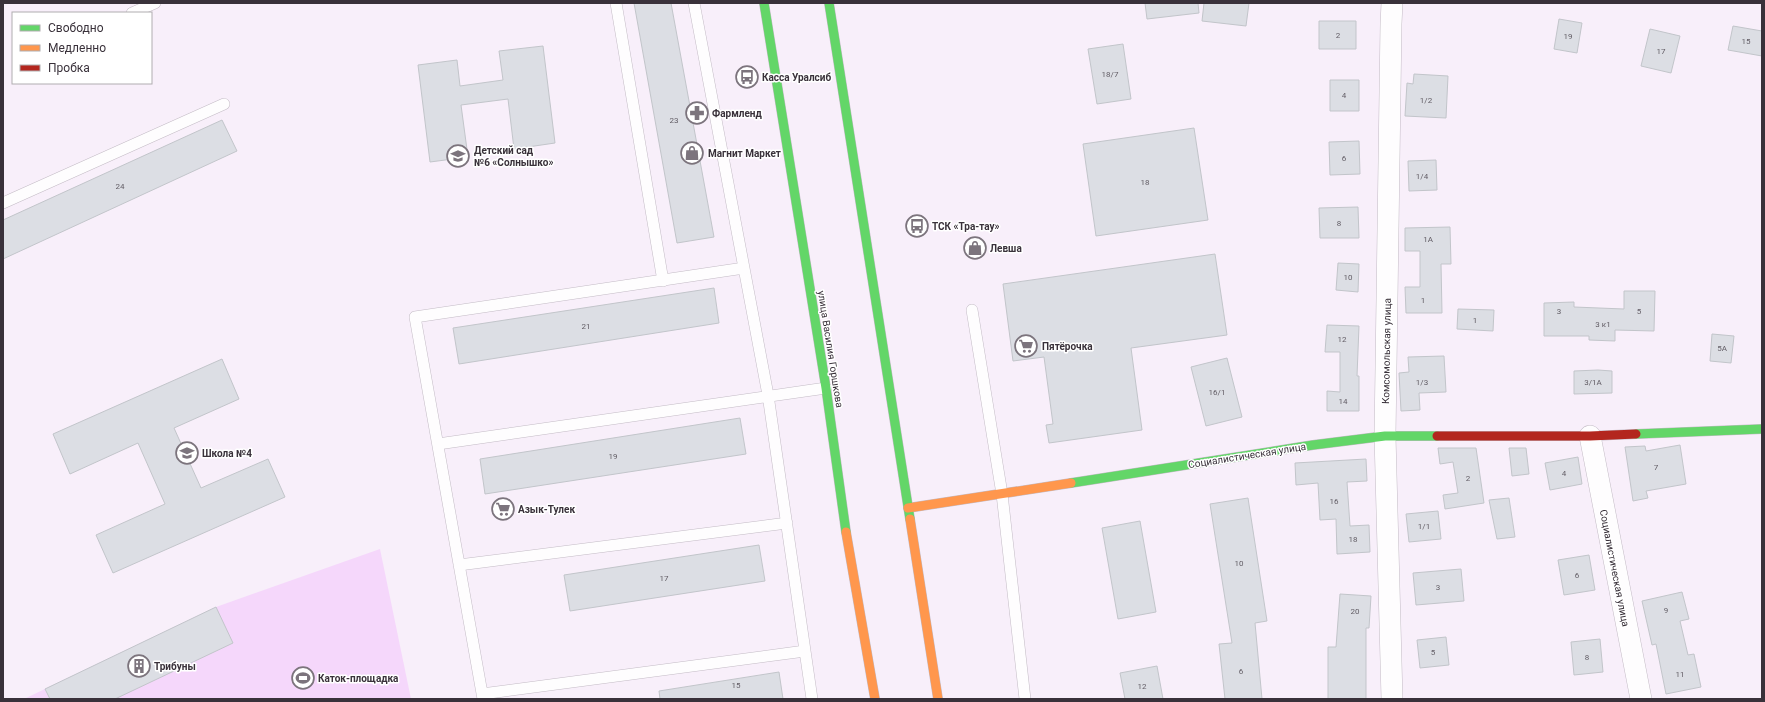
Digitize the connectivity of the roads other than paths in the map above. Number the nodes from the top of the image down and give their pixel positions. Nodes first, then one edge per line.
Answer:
1 (154, 3) edge
2 (616, 3) edge
3 (694, 3) edge
4 (764, 3) edge
5 (829, 3) edge
6 (1392, 3) edge
7 (134, 12) edge
8 (224, 104) dead end
9 (3, 203) edge
10 (744, 268) junction
11 (663, 280) junction
12 (972, 310) dead end
13 (826, 388) junction
14 (768, 395) junction
15 (1762, 429) edge
16 (1385, 436) junction
17 (1590, 436) junction
18 (438, 444) junction
19 (1002, 494) junction
20 (908, 508) junction
21 (787, 523) junction
22 (459, 565) junction
23 (805, 651) junction
24 (483, 697) edge
25 (812, 699) edge
26 (875, 699) edge
27 (938, 699) edge
28 (1025, 699) edge
29 (1392, 699) edge
30 (1641, 699) edge

1 - 7 lane
2 - 11 lane
3 - 10 lane
4 - 13 main road, улица Василия Горшкова
5 - 20 main road
6 - 16 street, Комсомольская улица
8 - 9 lane
10 - 11 lane
10 - 14 lane
11 - 18 lane
12 - 19 lane
13 - 14 lane
13 - 26 main road, улица Василия Горшкова
14 - 18 lane
14 - 21 lane
15 - 17 main road, Социалистическая улица
16 - 17 main road, Социалистическая улица
16 - 19 main road, Социалистическая улица
16 - 29 street, Комсомольская улица
17 - 30 street, Социалистическая улица
18 - 22 lane
19 - 20 main road, Социалистическая улица
19 - 28 lane
20 - 27 main road
21 - 22 lane
21 - 23 lane
22 - 24 lane
23 - 24 lane
23 - 25 lane

